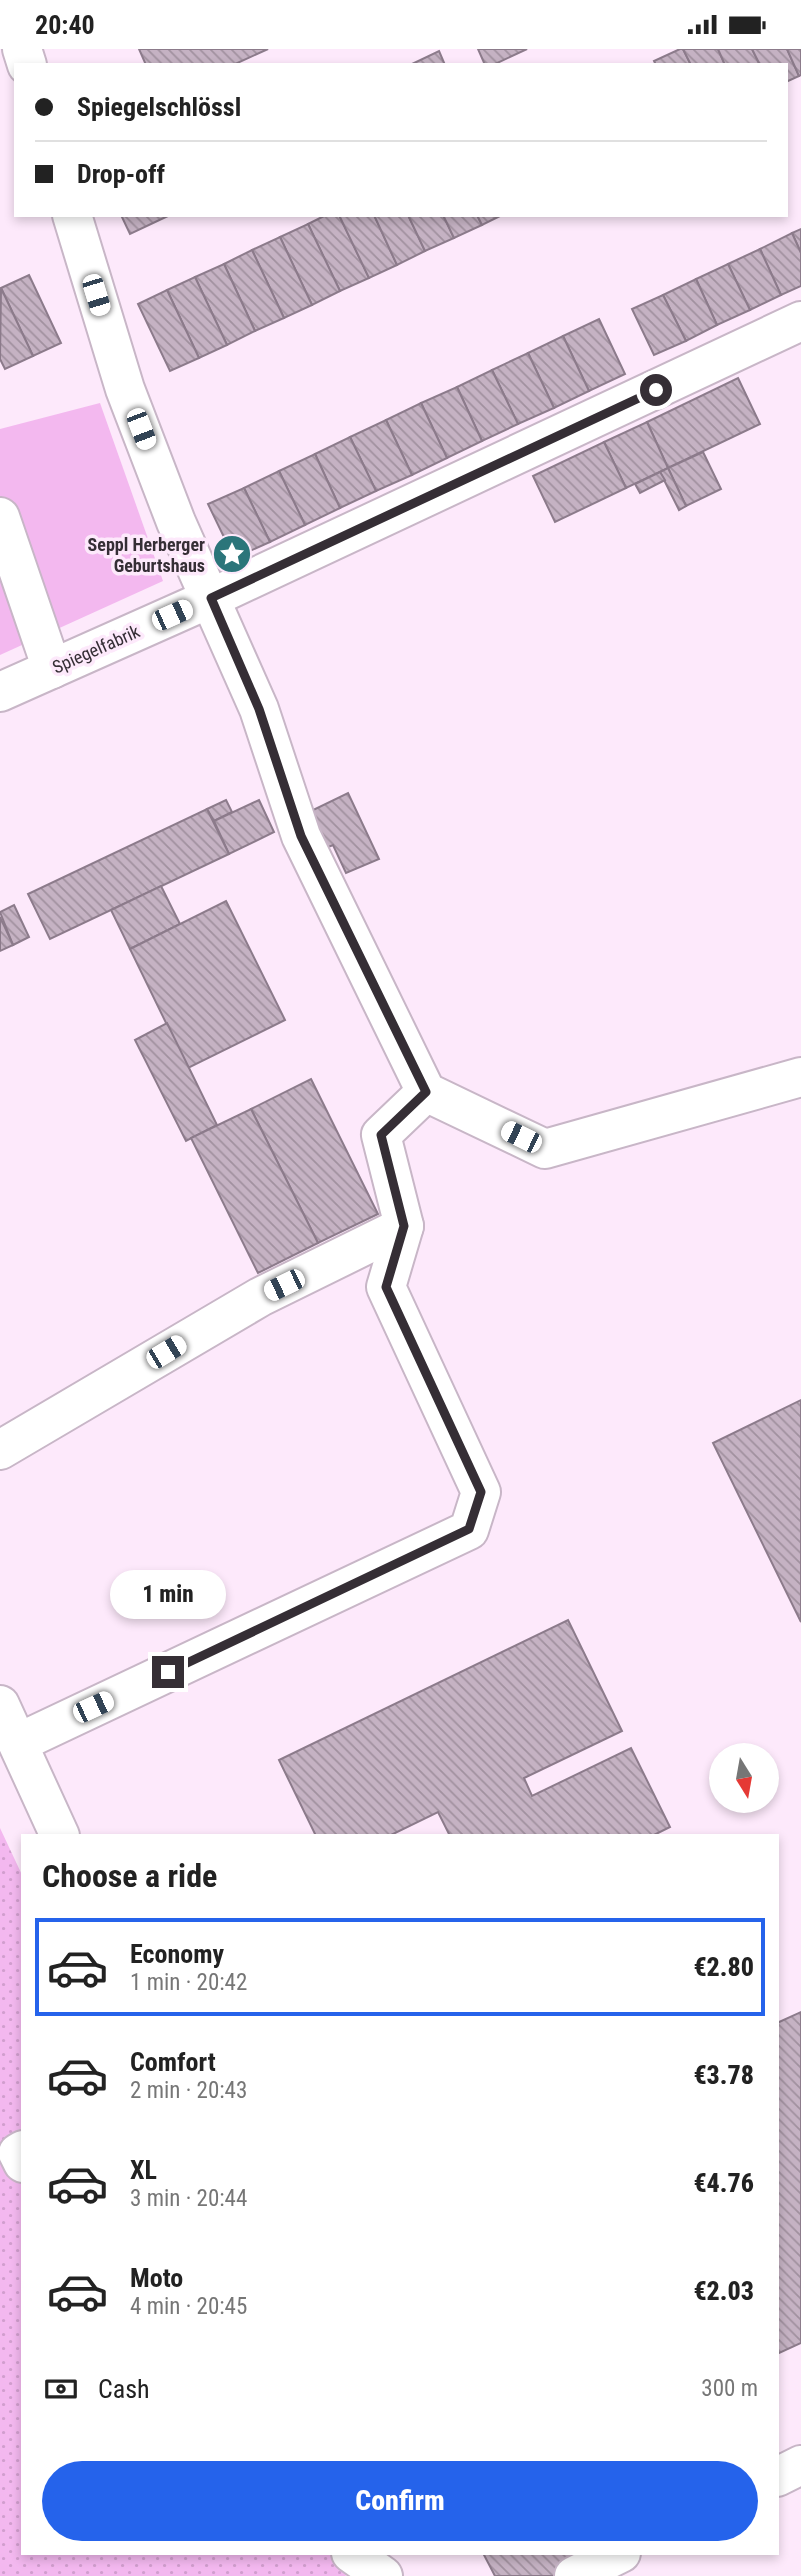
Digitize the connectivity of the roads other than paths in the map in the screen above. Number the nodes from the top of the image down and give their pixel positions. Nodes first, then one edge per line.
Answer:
1 (73, 217) edge
2 (801, 321) edge
3 (0, 517) edge
4 (211, 598) junction
5 (52, 669) junction
6 (0, 692) edge
7 (801, 1077) edge
8 (426, 1092) junction
9 (404, 1226) junction
10 (0, 1450) edge
11 (0, 1705) edge
12 (18, 1743) junction
13 (59, 1834) edge
14 (801, 2465) edge
15 (779, 2476) edge
16 (354, 2555) edge
17 (617, 2555) edge
18 (383, 2576) edge
19 (574, 2576) edge

1 - 4 street
2 - 4 street, Spiegelfabrik
3 - 5 street
4 - 5 street, Spiegelfabrik
4 - 8 street
5 - 6 street, Spiegelfabrik
7 - 8 street
8 - 9 street
9 - 10 street
9 - 12 street
11 - 12 street
12 - 13 street
14 - 15 street
16 - 18 street
17 - 19 street

